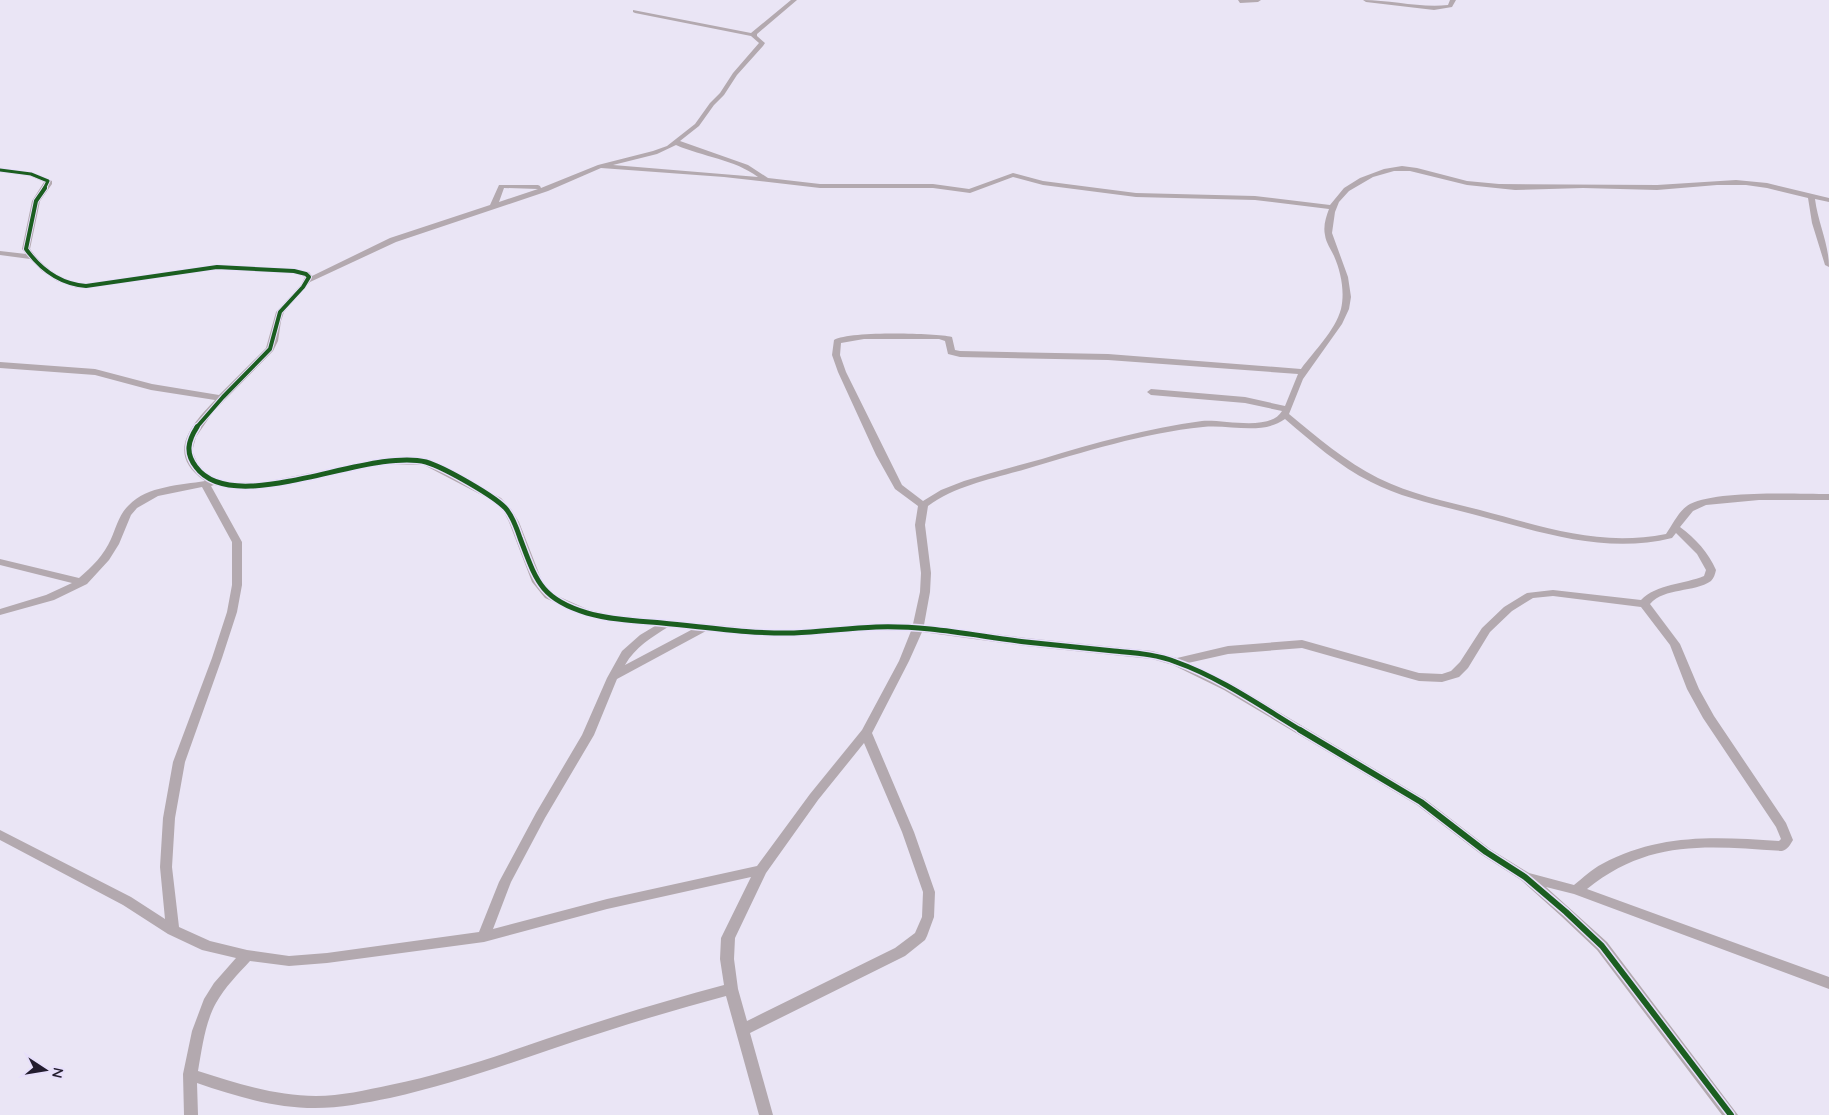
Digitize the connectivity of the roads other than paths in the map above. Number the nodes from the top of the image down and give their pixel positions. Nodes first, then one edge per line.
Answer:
1 (794, 0) edge
2 (1258, 0) edge
3 (1366, 0) edge
4 (1453, 0) edge
5 (1240, 1) dead end
6 (635, 11) dead end
7 (754, 36) junction
8 (676, 142) junction
9 (641, 156) junction
10 (600, 166) junction
11 (0, 170) edge
12 (637, 170) junction
13 (768, 181) junction
14 (554, 185) junction
15 (1811, 197) junction
16 (1829, 200) edge
17 (494, 205) junction
18 (1333, 207) junction
19 (0, 253) edge
20 (32, 257) junction
21 (1829, 265) edge
22 (306, 277) junction
23 (0, 365) edge
24 (1303, 372) junction
25 (1151, 392) dead end
26 (222, 398) junction
27 (1286, 412) junction
28 (210, 483) junction
29 (1829, 497) edge
30 (923, 505) junction
31 (1675, 528) junction
32 (0, 562) edge
33 (83, 582) junction
34 (1644, 604) junction
35 (0, 612) edge
36 (667, 623) junction
37 (706, 626) junction
38 (918, 628) junction
39 (1177, 662) junction
40 (612, 678) junction
41 (866, 733) junction
42 (0, 835) edge
43 (761, 870) junction
44 (1525, 877) junction
45 (1576, 890) junction
46 (172, 930) junction
47 (484, 937) junction
48 (247, 955) junction
49 (1829, 983) edge
50 (731, 988) junction
51 (742, 1030) junction
52 (190, 1074) junction
53 (191, 1115) edge
54 (766, 1115) edge
55 (1731, 1115) edge

1 - 7 street
2 - 5 street
3 - 4 street
6 - 7 street
7 - 8 street
8 - 9 street
8 - 13 street
9 - 10 street
9 - 12 street
10 - 12 street
10 - 14 street
11 - 20 street
12 - 13 street
13 - 18 street
14 - 17 street
14 - 17 street
15 - 16 street
15 - 18 street
15 - 21 street
17 - 22 street
18 - 24 street
19 - 20 street
20 - 22 street
22 - 26 street
23 - 26 street
24 - 27 street
24 - 30 street
25 - 27 street
26 - 28 street
27 - 30 street
27 - 31 street
28 - 33 street
28 - 36 street
28 - 46 street
29 - 31 street
30 - 38 street
31 - 34 street
32 - 33 street
33 - 35 street
34 - 39 street
34 - 45 street
36 - 37 street
36 - 40 street
37 - 38 street
37 - 40 street
38 - 39 street
38 - 41 street
39 - 44 street
40 - 47 street
41 - 43 street
41 - 51 street
42 - 46 street
43 - 47 street
43 - 50 street
44 - 45 street
44 - 55 street
45 - 49 street
46 - 48 street
47 - 48 street
48 - 52 street
50 - 51 street
50 - 52 street
51 - 54 street
52 - 53 street

